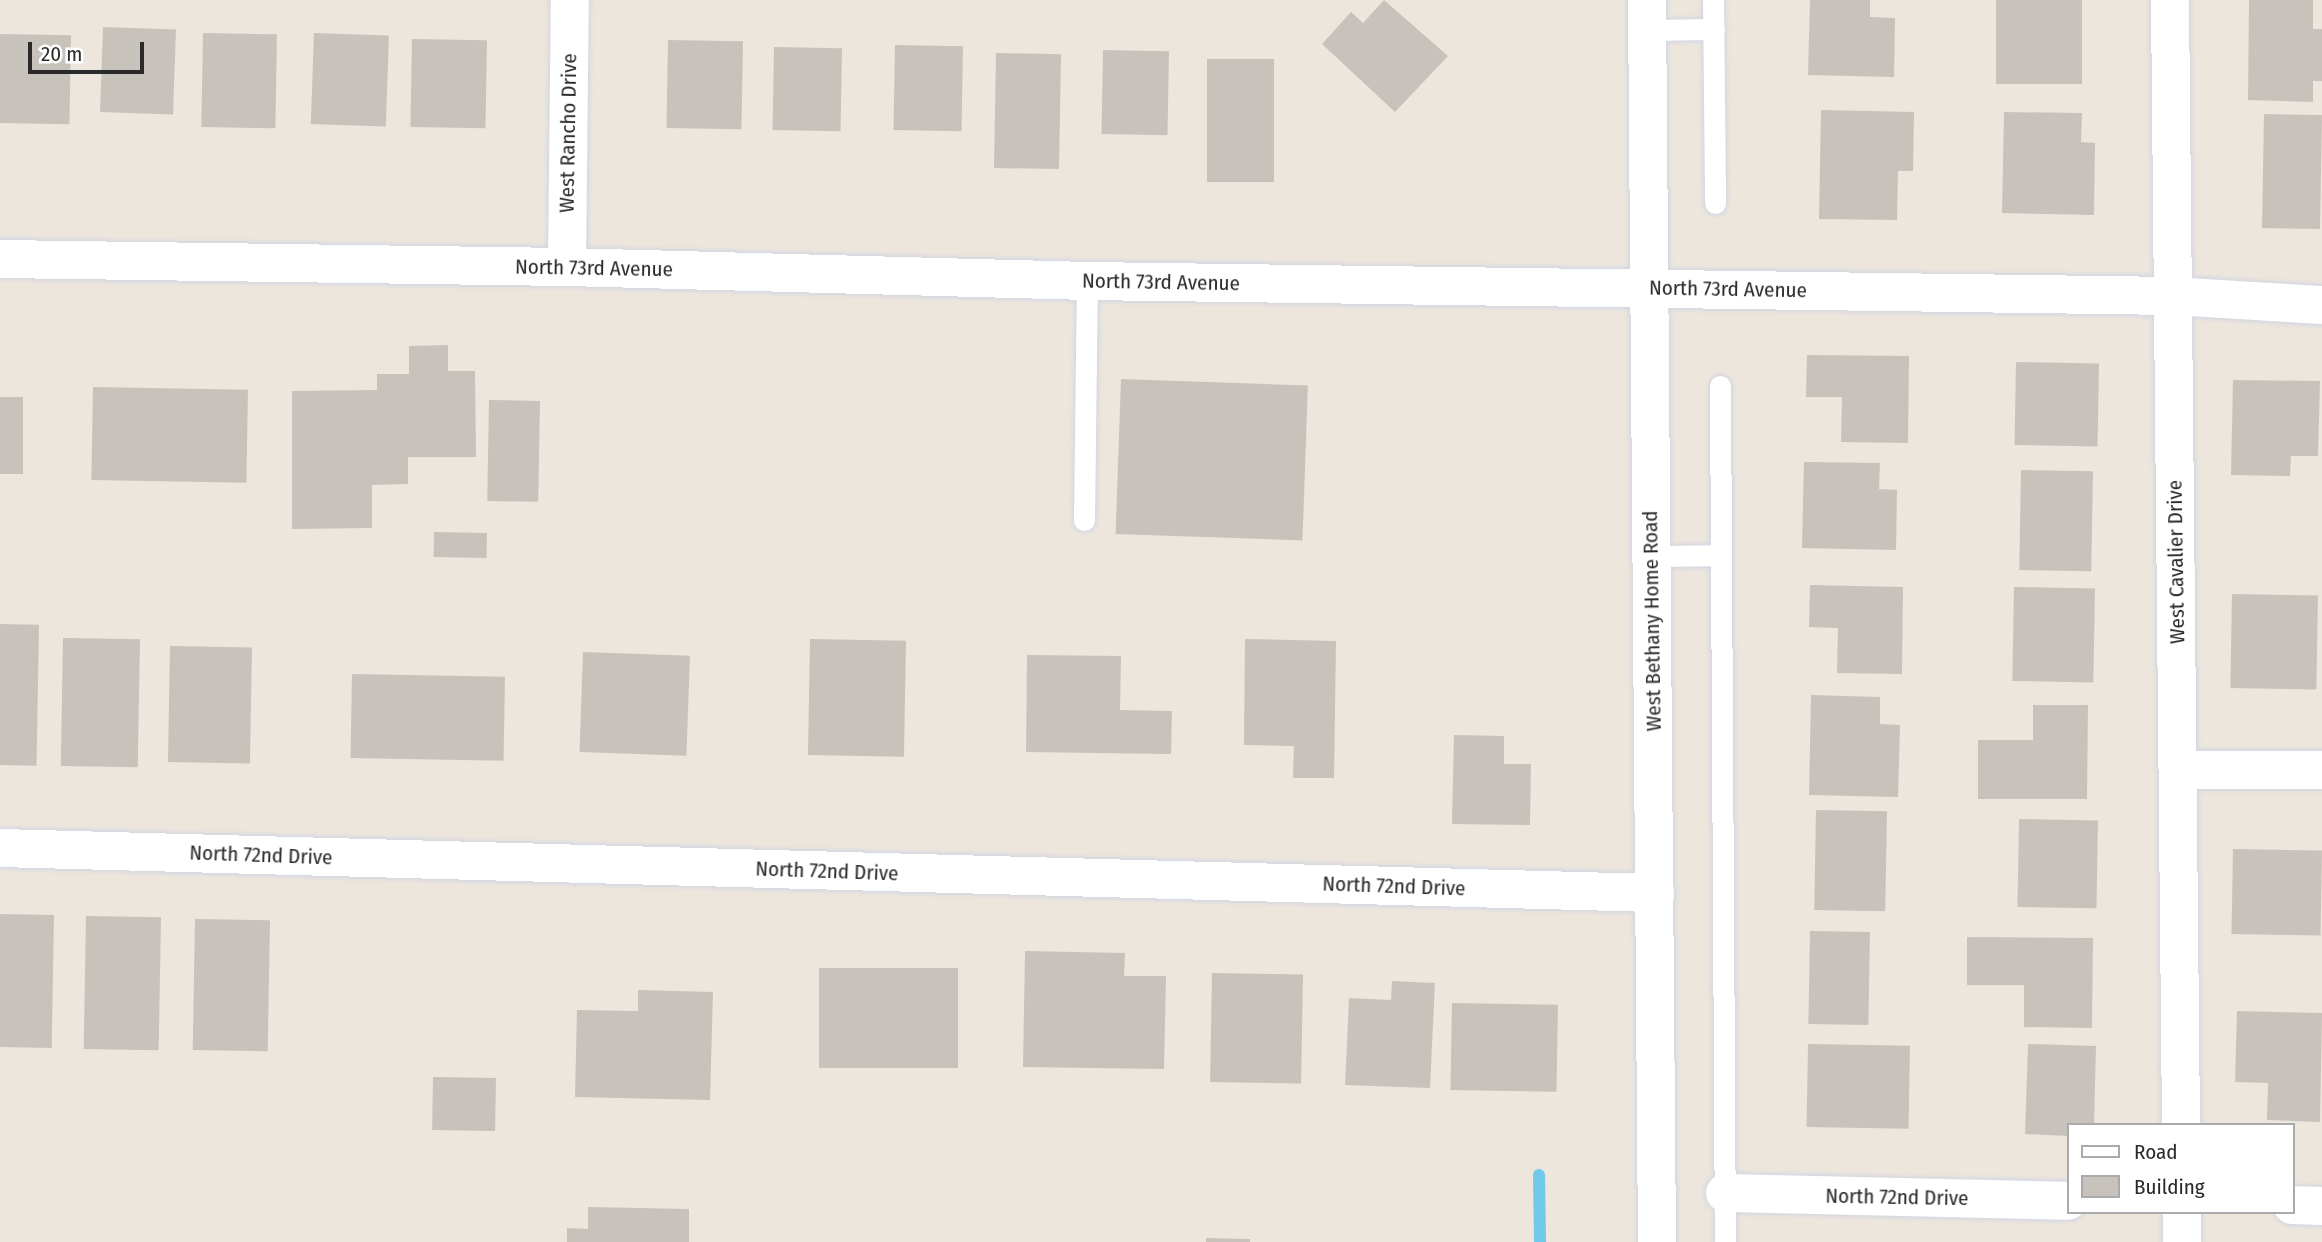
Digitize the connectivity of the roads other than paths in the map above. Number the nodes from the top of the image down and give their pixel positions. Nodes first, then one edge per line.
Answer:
1 (570, 0) edge
2 (1713, 0) edge
3 (2170, 0) edge
4 (1647, 15) edge
5 (1714, 29) junction
6 (1715, 203) dead end
7 (0, 259) edge
8 (567, 267) junction
9 (1087, 281) junction
10 (1650, 286) junction
11 (2173, 296) junction
12 (2322, 305) edge
13 (1720, 386) dead end
14 (1084, 520) dead end
15 (1721, 555) junction
16 (1651, 556) junction
17 (2179, 770) junction
18 (2322, 771) edge
19 (0, 848) edge
20 (1655, 893) junction
21 (2181, 1123) edge
22 (1725, 1193) junction
23 (2066, 1201) edge
24 (2294, 1205) edge
25 (2322, 1206) edge
26 (2182, 1214) edge
27 (1657, 1242) edge
28 (1726, 1242) edge
29 (2182, 1242) edge

1 - 8 street, West Rancho Drive
2 - 5 lane
3 - 11 street, West Cavalier Drive
4 - 5 lane
4 - 10 street, West Bethany Home Road
5 - 6 lane
7 - 8 street, North 73rd Avenue
8 - 9 street, North 73rd Avenue
9 - 10 street, North 73rd Avenue
9 - 14 lane
10 - 11 street, North 73rd Avenue
10 - 16 street, West Bethany Home Road
11 - 12 street, North 73rd Avenue
11 - 17 street, West Cavalier Drive
13 - 15 lane
15 - 16 lane
15 - 22 lane
16 - 20 street, West Bethany Home Road
17 - 18 street
17 - 21 street, West Cavalier Drive
19 - 20 street, North 72nd Drive
20 - 27 street, West Bethany Home Road
22 - 23 street, North 72nd Drive
22 - 28 lane
24 - 25 street
26 - 29 street

